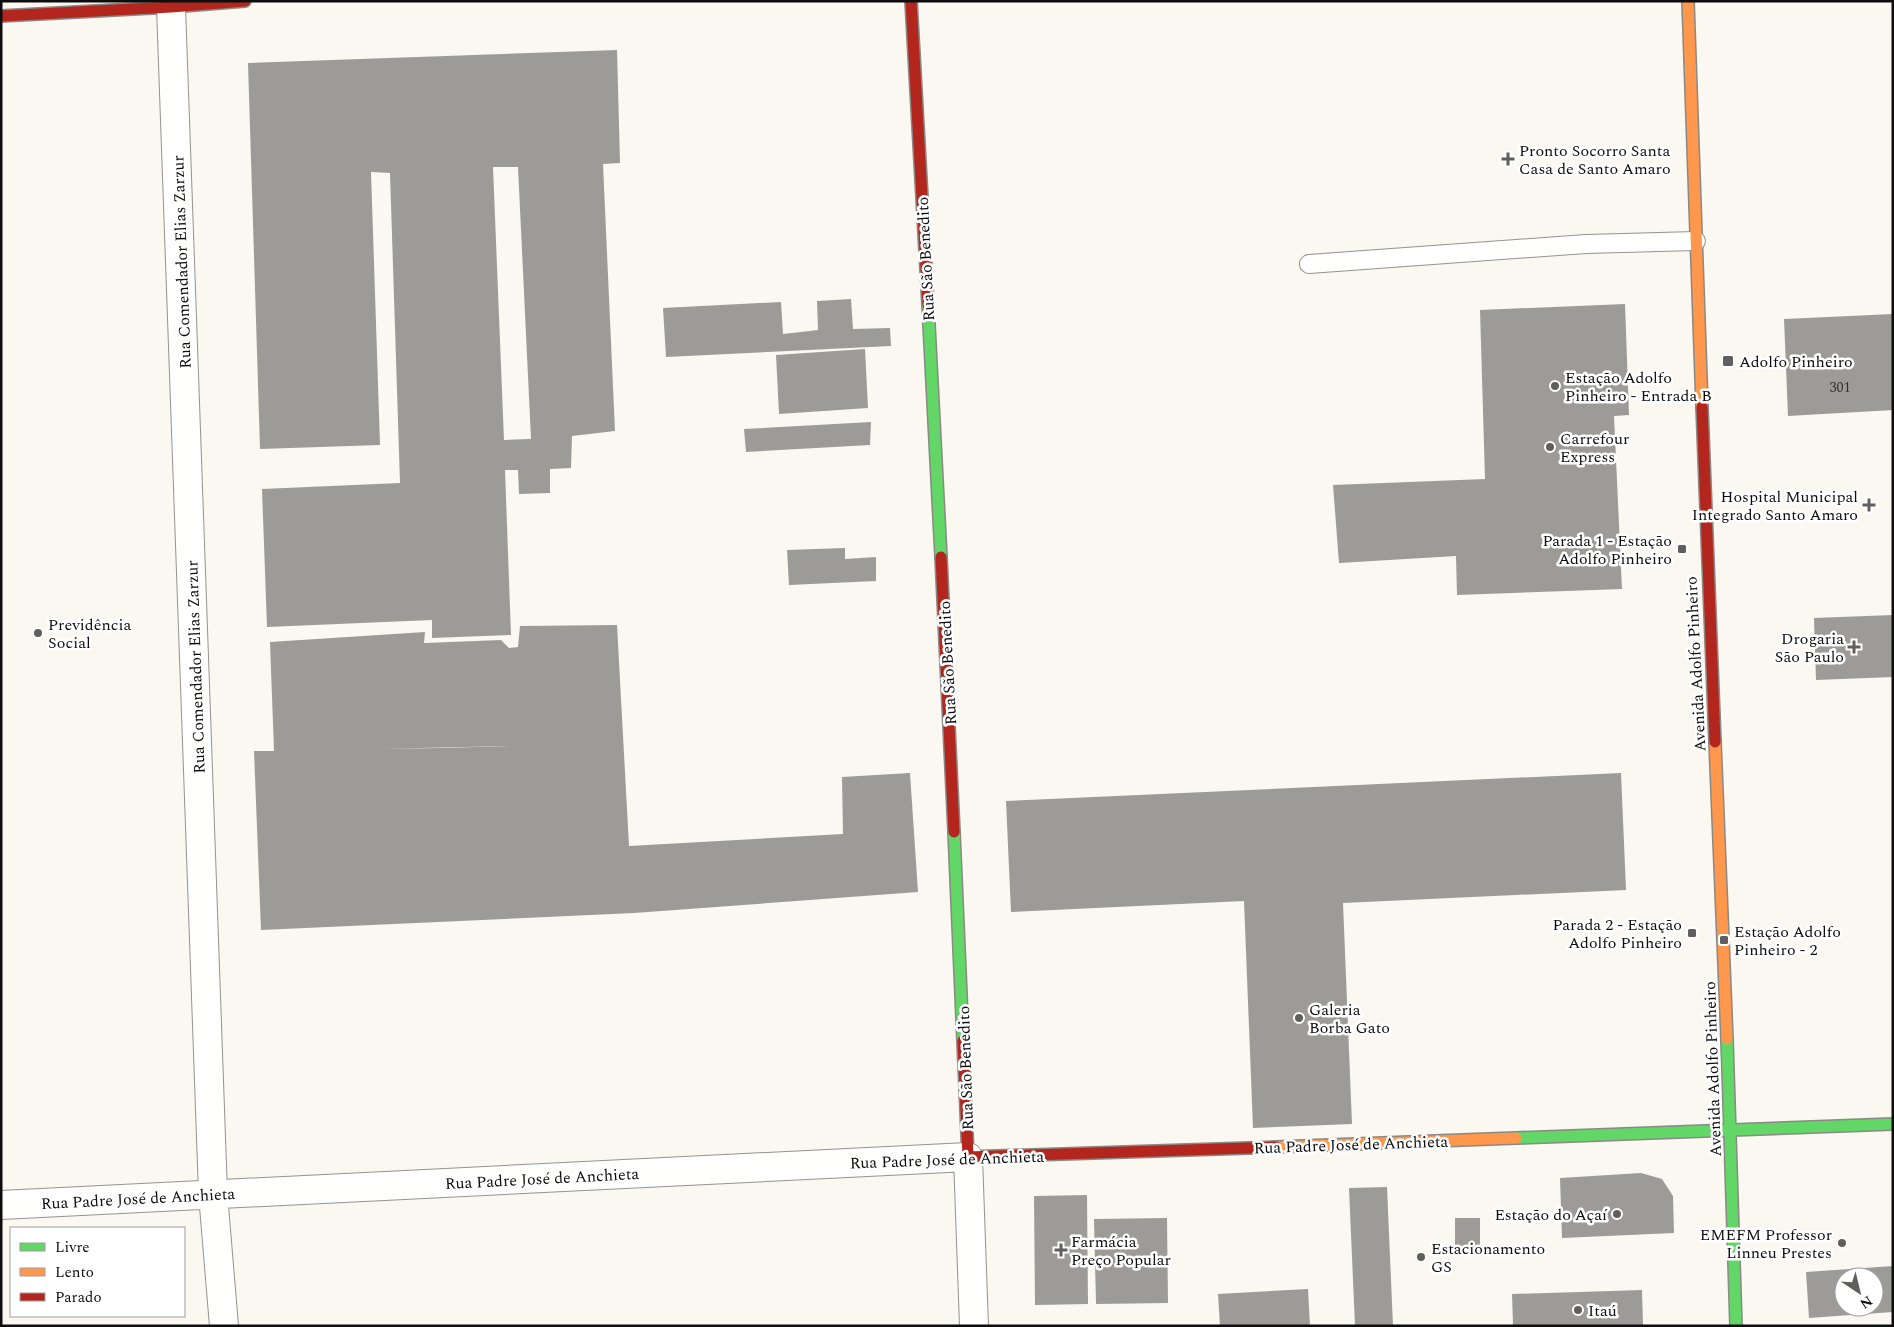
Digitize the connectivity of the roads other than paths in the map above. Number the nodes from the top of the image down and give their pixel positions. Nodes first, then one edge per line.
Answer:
1 (245, 1) edge
2 (911, 1) edge
3 (1688, 1) edge
4 (172, 7) junction
5 (30, 8) edge
6 (1, 16) edge
7 (1696, 241) junction
8 (1309, 264) dead end
9 (1893, 1124) edge
10 (1730, 1131) junction
11 (968, 1157) junction
12 (213, 1194) junction
13 (1, 1205) edge
14 (224, 1326) edge
15 (974, 1326) edge
16 (1736, 1326) edge

1 - 4 street
2 - 11 street, Rua São Benedito
3 - 7 street, Avenida Adolfo Pinheiro
4 - 5 street
4 - 12 street, Rua Comendador Elias Zarzur
5 - 6 street
7 - 8 lane
7 - 10 street, Avenida Adolfo Pinheiro
9 - 10 street, Rua Padre José de Anchieta
10 - 11 street, Rua Padre José de Anchieta
10 - 16 street, Avenida Adolfo Pinheiro
11 - 12 street, Rua Padre José de Anchieta
11 - 15 street, Rua São Benedito
12 - 13 street, Rua Padre José de Anchieta
12 - 14 street, Rua Comendador Elias Zarzur

